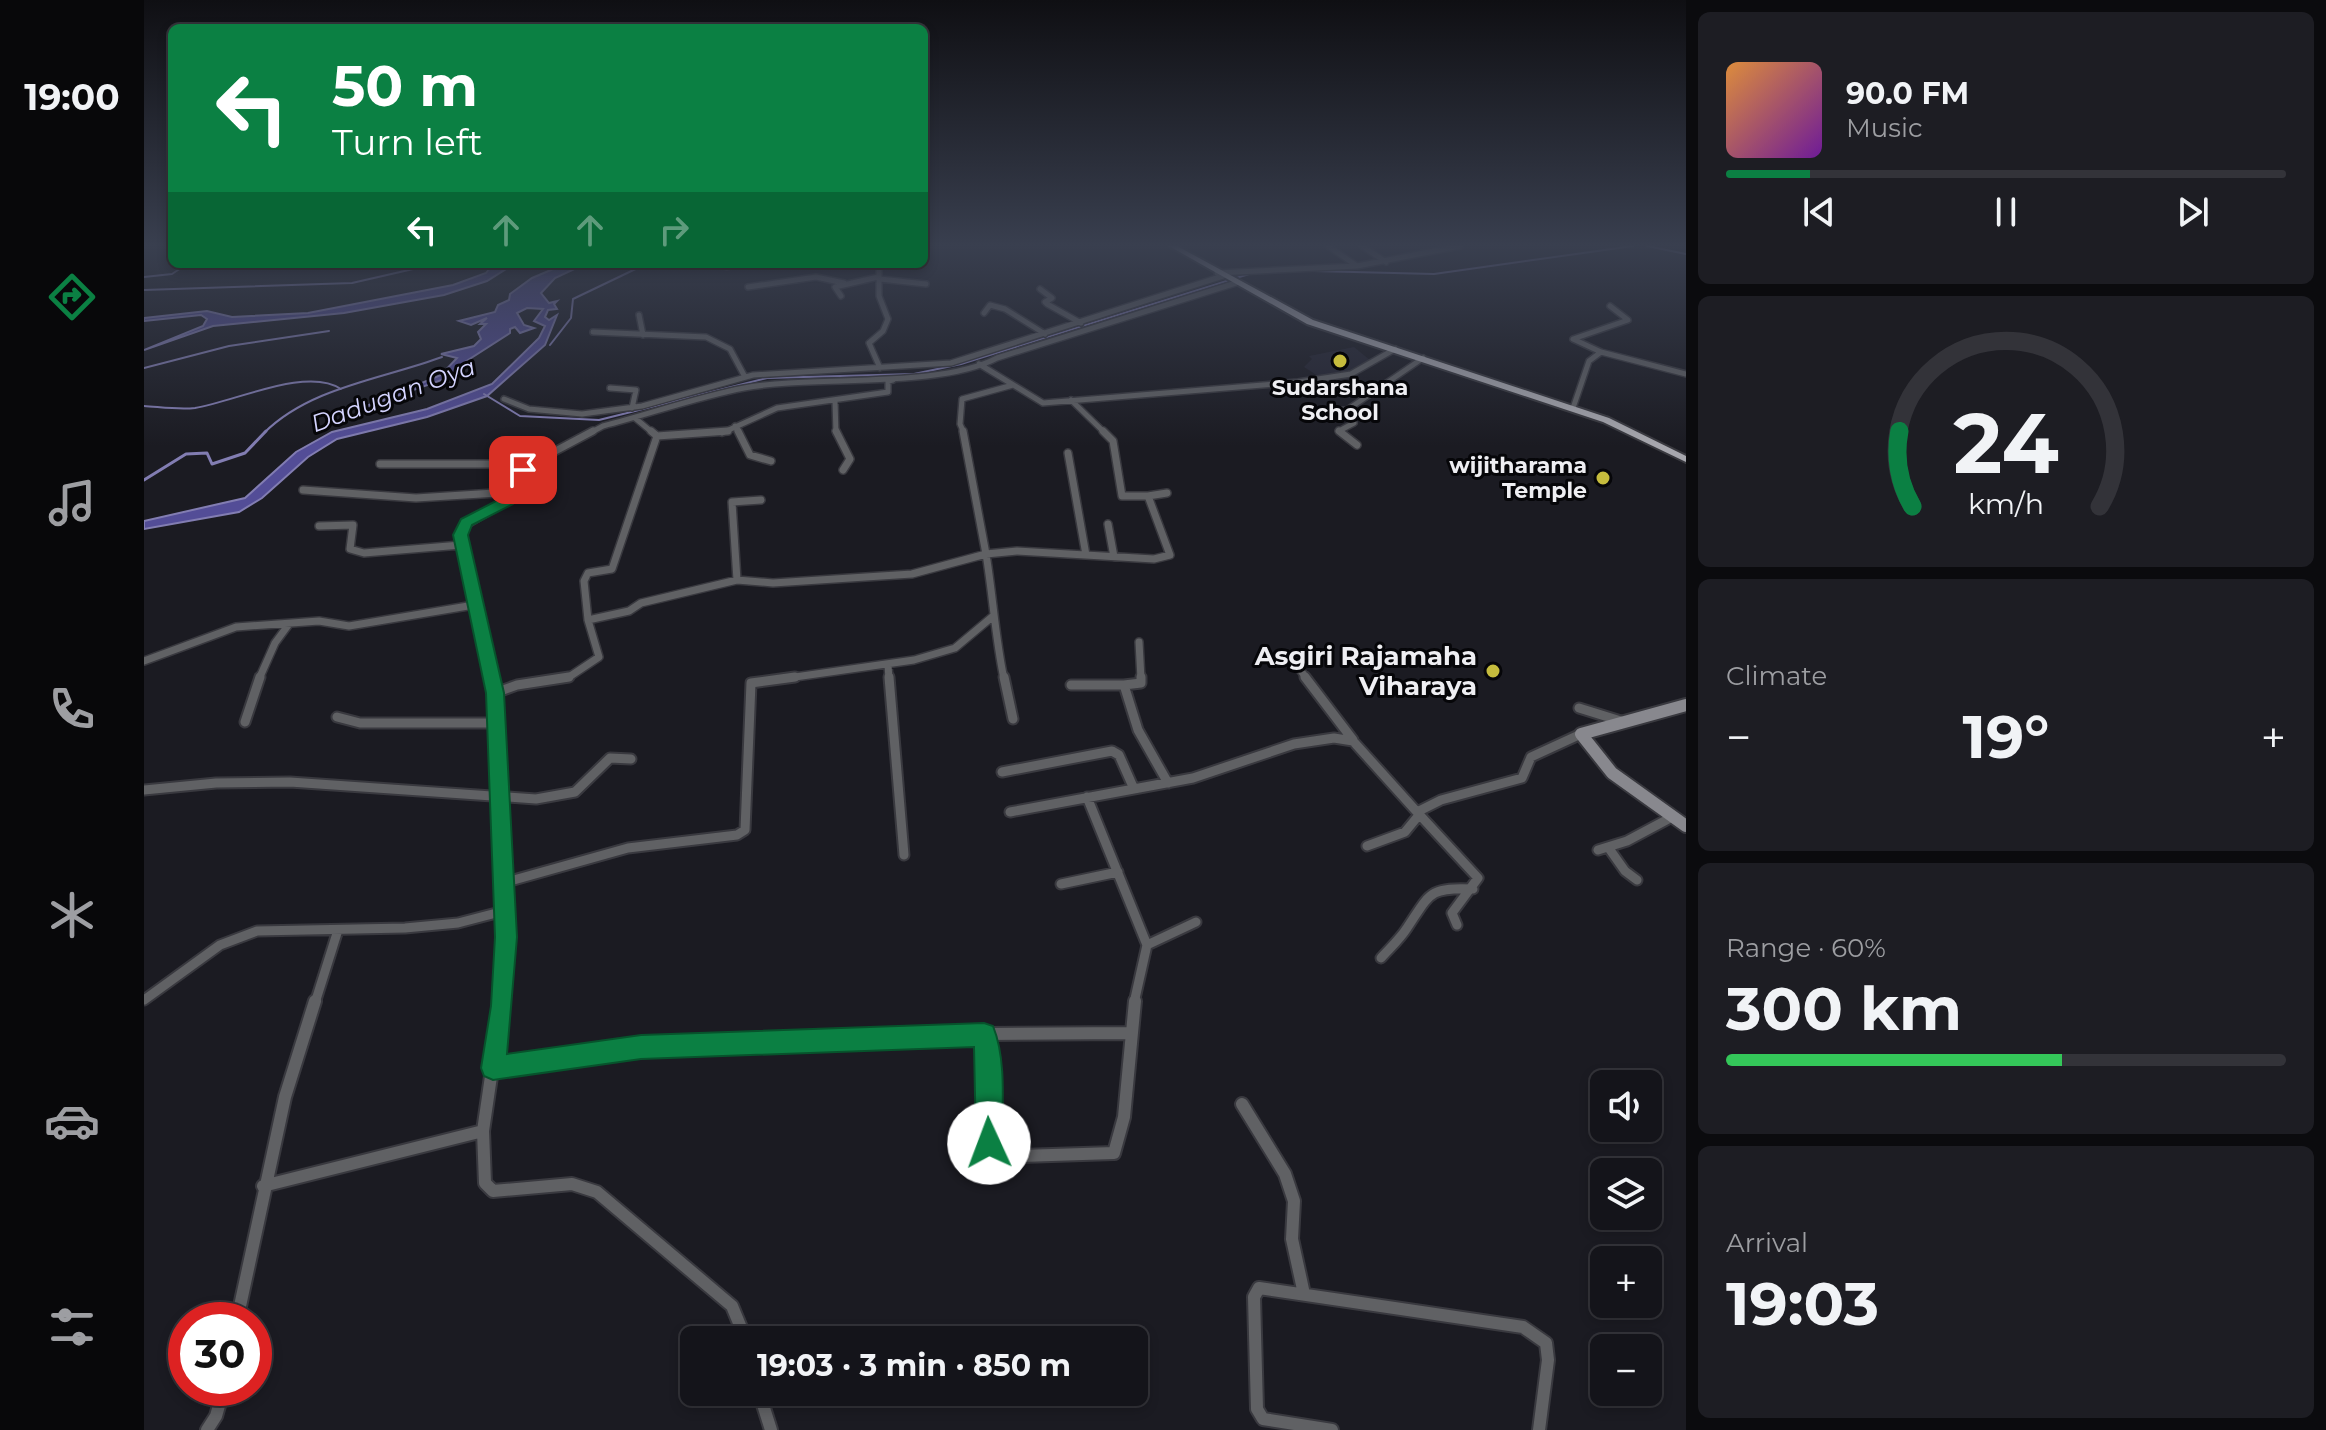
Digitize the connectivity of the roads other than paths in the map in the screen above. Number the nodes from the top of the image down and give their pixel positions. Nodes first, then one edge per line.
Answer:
1 (886, 313) edge
2 (1011, 313) edge
3 (1063, 313) edge
4 (1111, 313) edge
5 (1141, 313) edge
6 (1291, 313) edge
7 (1619, 313) edge
8 (639, 315) dead end
9 (1081, 323) junction
10 (593, 332) dead end
11 (1045, 334) junction
12 (643, 335) junction
13 (1395, 349) junction
14 (1601, 352) junction
15 (1423, 358) junction
16 (976, 361) junction
17 (880, 368) junction
18 (941, 373) junction
19 (1686, 374) edge
20 (745, 377) junction
21 (1013, 385) junction
22 (610, 388) dead end
23 (504, 399) dead end
24 (1071, 400) junction
25 (835, 401) junction
26 (1573, 408) junction
27 (1347, 410) junction
28 (633, 412) junction
29 (1312, 416) dead end
30 (735, 426) junction
31 (657, 436) junction
32 (1357, 445) dead end
33 (1068, 453) dead end
34 (1686, 459) edge
35 (771, 461) dead end
36 (380, 464) dead end
37 (531, 464) junction
38 (843, 470) dead end
39 (303, 490) dead end
40 (512, 492) junction
41 (1167, 493) dead end
42 (1148, 496) junction
43 (761, 500) dead end
44 (1108, 524) dead end
45 (319, 526) dead end
46 (461, 545) junction
47 (986, 554) junction
48 (1086, 555) junction
49 (1118, 557) junction
50 (1134, 562) dead end
51 (737, 580) junction
52 (474, 605) junction
53 (992, 617) junction
54 (588, 620) junction
55 (290, 624) junction
56 (1139, 642) dead end
57 (144, 661) edge
58 (888, 665) junction
59 (1298, 667) dead end
60 (1071, 685) dead end
61 (1124, 685) junction
62 (495, 693) junction
63 (1686, 705) edge
64 (1579, 708) dead end
65 (337, 717) dead end
66 (1013, 719) dead end
67 (245, 722) dead end
68 (496, 723) junction
69 (1628, 723) junction
70 (1581, 734) junction
71 (1353, 741) junction
72 (631, 759) dead end
73 (1002, 772) dead end
74 (1168, 783) junction
75 (1134, 789) junction
76 (144, 790) edge
77 (499, 796) junction
78 (1087, 797) junction
79 (1010, 812) dead end
80 (1418, 813) junction
81 (1672, 817) junction
82 (1686, 826) edge
83 (1367, 846) dead end
84 (904, 855) dead end
85 (1118, 872) junction
86 (1637, 880) dead end
87 (503, 883) junction
88 (1061, 884) dead end
89 (1473, 889) junction
90 (504, 911) junction
91 (1196, 922) dead end
92 (1457, 925) dead end
93 (338, 930) junction
94 (1147, 945) junction
95 (1381, 958) dead end
96 (144, 1000) edge
97 (1131, 1033) junction
98 (984, 1034) junction
99 (493, 1068) junction
100 (1242, 1104) dead end
101 (483, 1131) junction
102 (263, 1186) junction
103 (1304, 1294) junction
104 (240, 1302) edge
105 (740, 1326) edge
106 (219, 1406) edge
107 (763, 1406) edge
108 (207, 1430) edge
109 (771, 1430) edge
110 (1332, 1430) edge
111 (1539, 1430) edge

1 - 17 street
2 - 11 street
3 - 9 street
4 - 9 street
5 - 16 street
6 - 13 main road
7 - 14 street
8 - 12 street
9 - 11 street
10 - 12 street
11 - 16 street
12 - 20 street
13 - 15 main road
13 - 24 street
14 - 19 street
14 - 26 street
15 - 26 main road
15 - 27 street
16 - 17 street
16 - 18 street
16 - 21 street
17 - 20 street
18 - 25 street
18 - 28 street
20 - 28 street
21 - 24 street
21 - 47 street
22 - 28 street
23 - 28 street
24 - 42 street
25 - 30 street
25 - 38 street
26 - 34 main road
27 - 29 street
27 - 32 street
28 - 31 street
28 - 37 street
30 - 31 street
30 - 35 street
31 - 54 street
33 - 48 street
36 - 37 street
37 - 40 street
39 - 40 street
40 - 46 street
41 - 42 street
42 - 49 street
43 - 51 street
44 - 49 street
45 - 46 street
46 - 52 street
47 - 48 street
47 - 51 street
47 - 53 street
48 - 49 street
49 - 50 street
51 - 54 street
52 - 55 street
52 - 62 street
53 - 58 street
53 - 66 street
54 - 62 street
55 - 57 street
55 - 67 street
56 - 61 street
58 - 84 street
58 - 87 street
59 - 71 street
60 - 61 street
61 - 74 street
62 - 68 street
63 - 69 street
64 - 69 street
65 - 68 street
68 - 77 street
69 - 70 street
70 - 80 street
70 - 81 street
71 - 74 street
71 - 80 street
72 - 77 street
73 - 75 street
74 - 75 street
75 - 78 street
76 - 77 street
77 - 87 street
78 - 79 street
78 - 85 street
80 - 83 street
80 - 89 street
81 - 82 street
81 - 86 street
85 - 88 street
85 - 94 street
87 - 90 street
89 - 92 street
89 - 95 street
90 - 93 street
90 - 99 street
91 - 94 street
93 - 96 street
93 - 102 street
94 - 97 street
97 - 98 street
97 - 98 street
98 - 99 street
99 - 101 street
100 - 103 street
101 - 102 street
101 - 105 street
102 - 104 street
103 - 110 street
103 - 111 street
106 - 108 street
107 - 109 street

